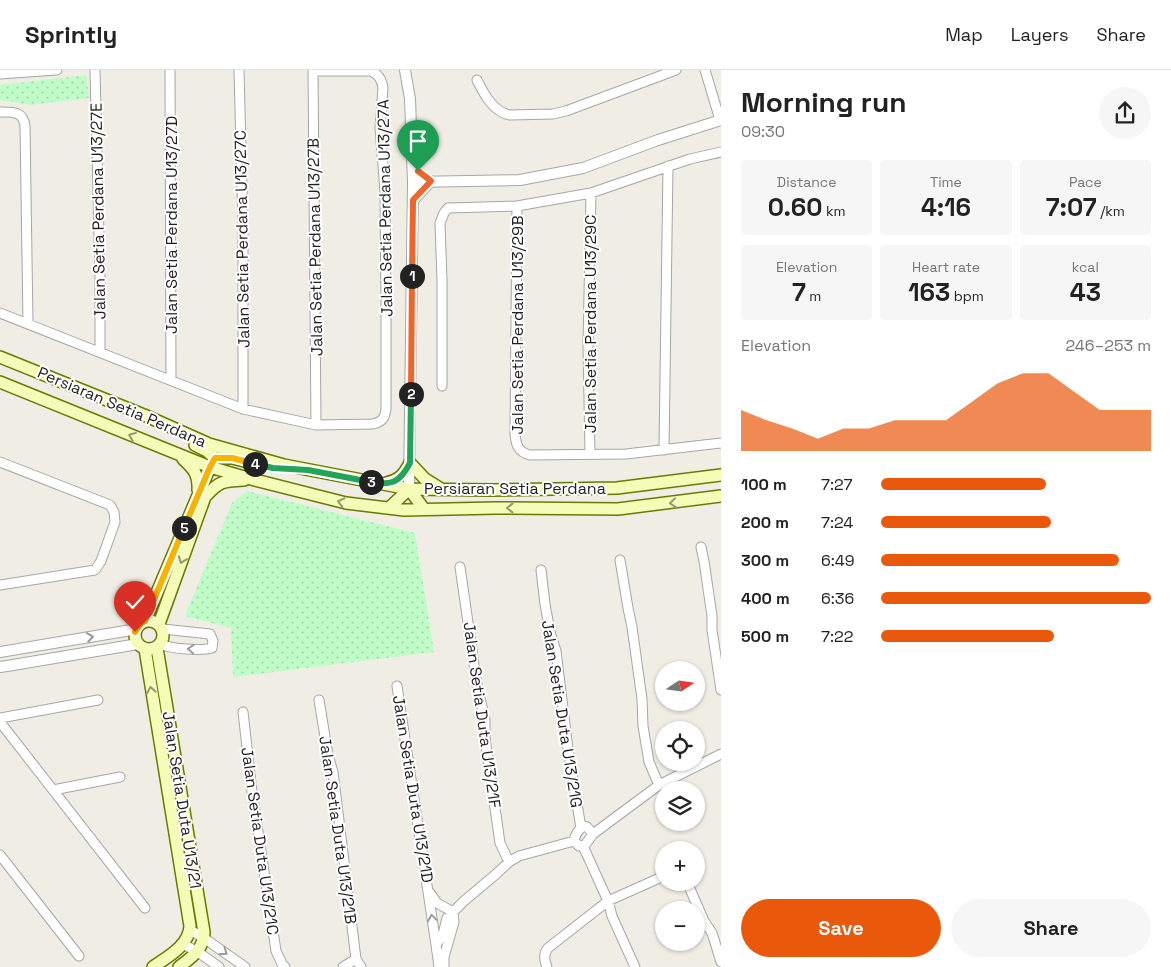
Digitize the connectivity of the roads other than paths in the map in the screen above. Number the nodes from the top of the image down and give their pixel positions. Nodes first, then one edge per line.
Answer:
1 (57, 70) edge
2 (95, 70) edge
3 (170, 70) edge
4 (239, 70) edge
5 (313, 70) edge
6 (405, 70) edge
7 (676, 70) edge
8 (705, 70) edge
9 (28, 71) edge
10 (0, 74) edge
11 (477, 80) dead end
12 (0, 112) edge
13 (721, 120) edge
14 (721, 152) edge
15 (413, 162) junction
16 (668, 166) junction
17 (431, 181) junction
18 (413, 182) junction
19 (591, 193) junction
20 (413, 200) junction
21 (517, 206) junction
22 (0, 313) edge
23 (28, 323) junction
24 (100, 352) junction
25 (0, 357) edge
26 (171, 380) junction
27 (0, 382) edge
28 (442, 386) dead end
29 (244, 408) junction
30 (144, 415) junction
31 (316, 425) junction
32 (721, 443) edge
33 (664, 450) junction
34 (178, 454) junction
35 (590, 454) junction
36 (0, 462) edge
37 (410, 463) junction
38 (213, 465) junction
39 (308, 470) junction
40 (721, 476) edge
41 (251, 479) junction
42 (382, 484) junction
43 (409, 489) junction
44 (441, 489) junction
45 (202, 496) junction
46 (721, 496) edge
47 (389, 508) junction
48 (424, 509) junction
49 (701, 547) dead end
50 (620, 560) dead end
51 (460, 567) dead end
52 (541, 570) dead end
53 (0, 585) edge
54 (141, 625) junction
55 (161, 627) junction
56 (150, 646) junction
57 (5, 651) edge
58 (13, 665) junction
59 (0, 667) edge
60 (397, 686) dead end
61 (721, 690) edge
62 (98, 700) dead end
63 (319, 700) dead end
64 (243, 712) dead end
65 (0, 718) edge
66 (0, 722) edge
67 (721, 754) edge
68 (120, 777) dead end
69 (657, 781) edge
70 (667, 781) edge
71 (655, 788) edge
72 (53, 790) junction
73 (581, 828) junction
74 (593, 834) junction
75 (574, 841) junction
76 (583, 846) junction
77 (0, 855) edge
78 (509, 862) junction
79 (655, 880) edge
80 (428, 891) junction
81 (691, 891) edge
82 (608, 901) junction
83 (145, 908) dead end
84 (453, 912) junction
85 (190, 930) junction
86 (204, 938) junction
87 (183, 944) junction
88 (436, 946) junction
89 (198, 952) junction
90 (79, 956) dead end
91 (721, 962) edge
92 (358, 963) edge
93 (153, 967) edge
94 (179, 967) edge
95 (219, 967) edge
96 (245, 967) edge
97 (285, 967) edge
98 (343, 967) edge
99 (439, 967) edge
100 (444, 967) edge
101 (547, 967) edge
102 (635, 967) edge

1 - 9 street
2 - 24 street, Jalan Setia Perdana U13/27E
3 - 26 street, Jalan Setia Perdana U13/27D
4 - 29 street, Jalan Setia Perdana U13/27C
5 - 31 street, Jalan Setia Perdana U13/27B
5 - 31 street, Jalan Setia Perdana U13/27A
6 - 15 street
7 - 11 street
8 - 13 street
9 - 10 street
12 - 23 street
13 - 17 street
14 - 16 street
15 - 17 street
15 - 18 street
16 - 19 street
16 - 33 street
17 - 18 street
17 - 20 street
18 - 20 street
19 - 21 street
19 - 35 street, Jalan Setia Perdana U13/29C
20 - 37 street
21 - 28 street
21 - 35 street, Jalan Setia Perdana U13/29B
22 - 23 street
23 - 24 street
24 - 26 street
25 - 30 main road, Persiaran Setia Perdana
26 - 29 street
34 -> 27 main road, Persiaran Setia Perdana
29 - 31 street
30 - 38 main road
30 - 39 main road, Persiaran Setia Perdana
32 - 33 street
33 - 35 street
34 - 38 main road, Persiaran Setia Perdana
34 - 45 main road
36 - 53 street
37 - 42 main road
37 - 43 street
37 - 44 main road
38 - 39 main road
38 - 41 main road, Persiaran Setia Perdana
38 - 45 main road
39 - 42 main road, Persiaran Setia Perdana
40 - 44 main road, Persiaran Setia Perdana
41 - 45 main road
47 -> 41 main road, Persiaran Setia Perdana
42 - 43 main road, Persiaran Setia Perdana
43 - 44 main road, Persiaran Setia Perdana
43 - 47 main road
43 - 48 main road
45 - 54 main road
45 -> 55 main road
46 -> 48 main road, Persiaran Setia Perdana
47 - 48 main road, Persiaran Setia Perdana
49 - 61 street
50 - 69 street
51 - 78 street, Jalan Setia Duta U13/21F
52 - 73 street, Jalan Setia Duta U13/21G
54 - 55 main road
54 - 56 main road
57 -> 54 street
55 - 56 main road
55 -> 56 street
56 - 58 street
85 -> 56 main road, Jalan Setia Duta U13/21
56 - 86 main road, Jalan Setia Duta U13/21
57 - 58 street
58 - 59 street
60 - 80 street, Jalan Setia Duta U13/21D
62 - 65 street
63 - 92 street, Jalan Setia Duta U13/21B
64 - 97 street, Jalan Setia Duta U13/21C
66 - 72 street
67 - 70 street
68 - 72 street
71 - 74 street
72 - 83 street
73 - 74 street
73 - 75 street
74 - 76 street
75 - 76 street
75 - 78 street
76 - 82 street
77 - 90 street
78 - 84 street
79 - 82 street
80 - 84 street
88 -> 80 street, Jalan Setia Duta U13/21D
81 - 91 street
82 - 101 street
82 - 102 street
84 - 88 street
84 - 100 street
85 - 86 street
85 - 87 main road
86 - 89 main road
86 -> 96 street
87 - 89 street
87 - 93 main road
88 - 99 street, Jalan Setia Duta U13/21D
89 - 94 main road
89 - 95 street
92 - 98 street

